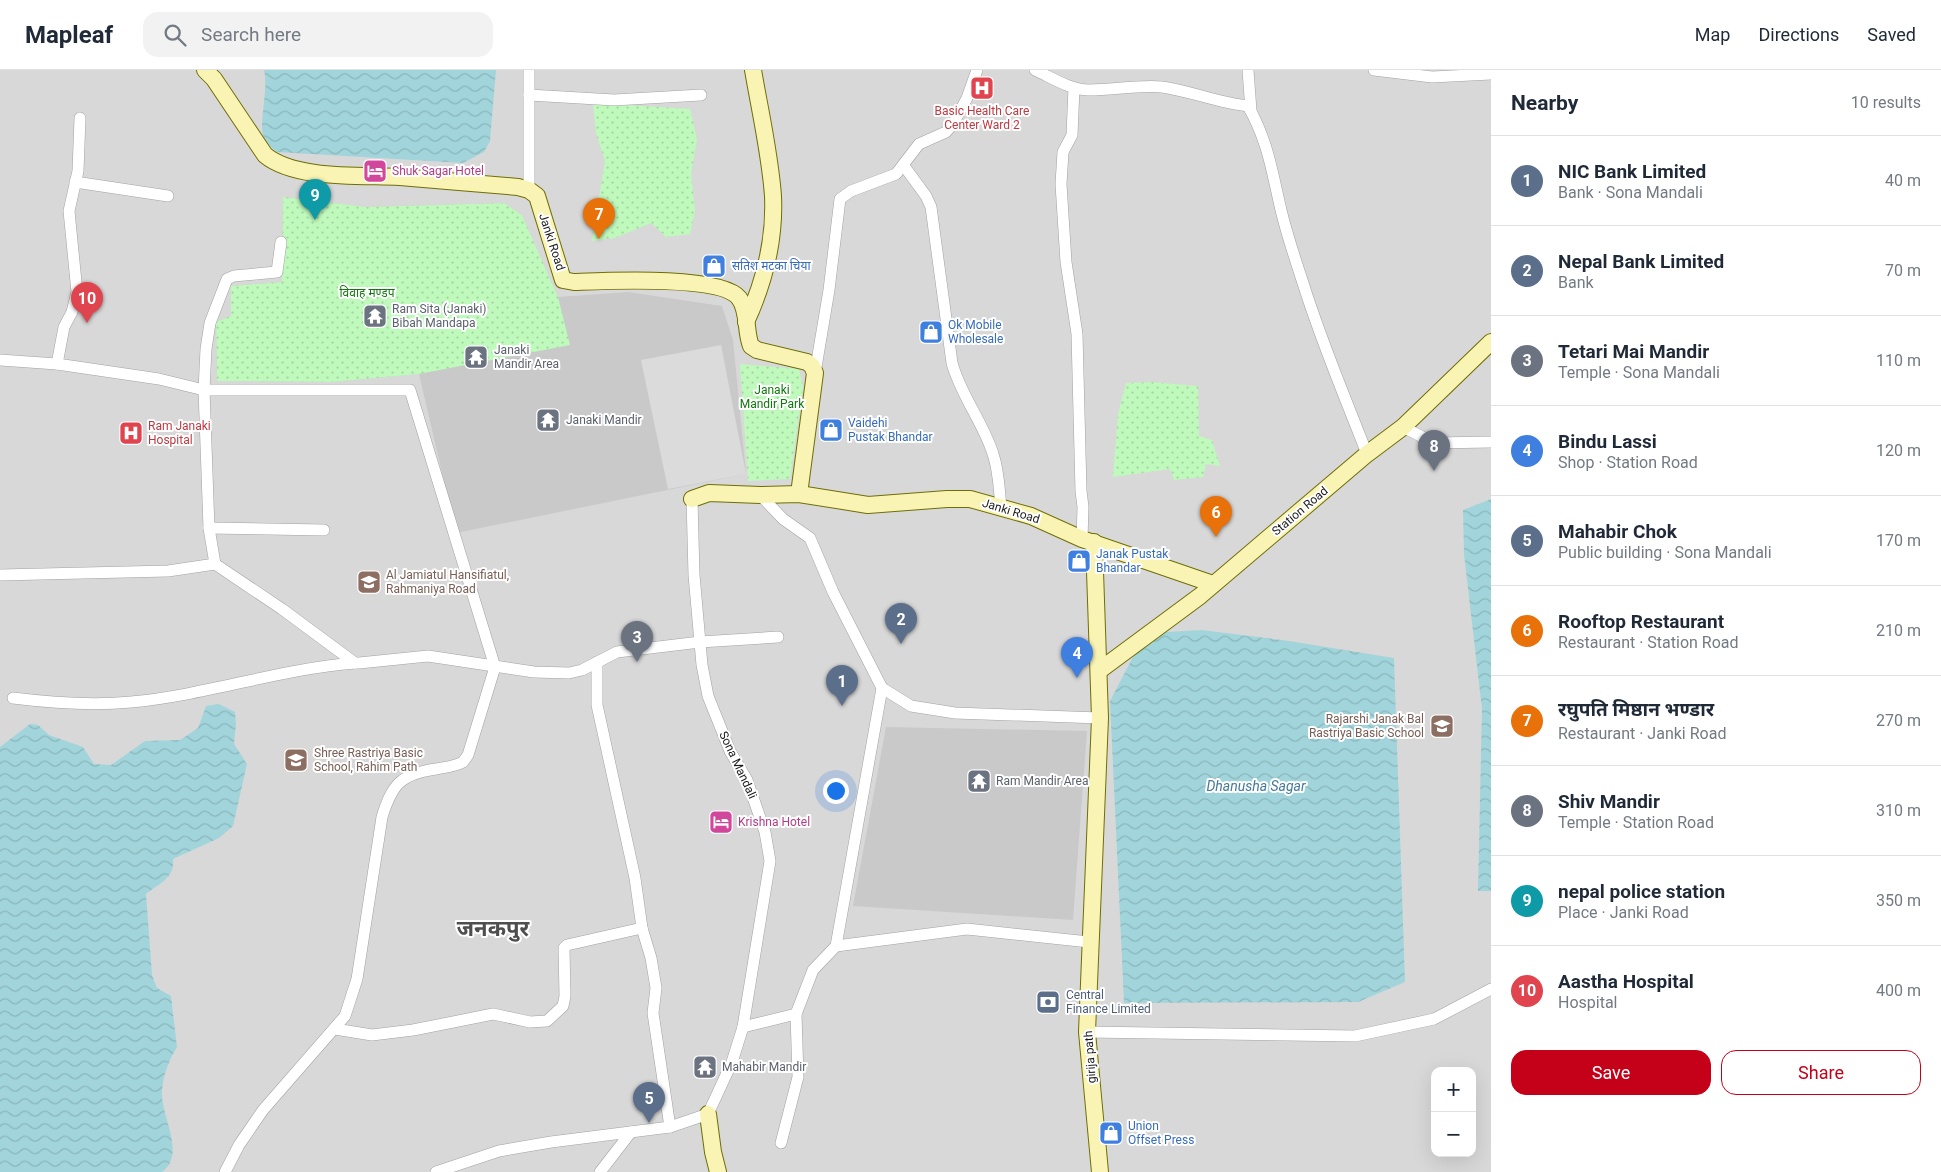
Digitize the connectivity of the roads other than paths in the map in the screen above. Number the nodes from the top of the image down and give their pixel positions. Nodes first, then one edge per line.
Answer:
1 (205, 70) edge
2 (529, 70) edge
3 (753, 70) edge
4 (977, 70) edge
5 (1035, 70) edge
6 (1248, 70) edge
7 (1374, 70) edge
8 (1477, 72) edge
9 (1491, 74) edge
10 (1074, 88) junction
11 (529, 94) junction
12 (701, 95) dead end
13 (1250, 111) junction
14 (80, 118) dead end
15 (904, 166) junction
16 (75, 182) junction
17 (529, 190) junction
18 (168, 196) dead end
19 (281, 242) dead end
20 (746, 322) junction
21 (1491, 342) edge
22 (0, 360) edge
23 (57, 364) junction
24 (814, 372) junction
25 (204, 390) junction
26 (1403, 427) junction
27 (1491, 442) edge
28 (1367, 454) junction
29 (799, 494) junction
30 (760, 495) junction
31 (692, 499) joint
32 (1001, 507) junction
33 (209, 528) junction
34 (324, 530) dead end
35 (1088, 540) junction
36 (215, 564) junction
37 (0, 575) edge
38 (1213, 584) junction
39 (778, 637) dead end
40 (700, 642) junction
41 (596, 662) junction
42 (355, 663) junction
43 (496, 668) junction
44 (1100, 670) junction
45 (882, 688) junction
46 (13, 698) dead end
47 (1100, 718) junction
48 (642, 928) junction
49 (1089, 942) junction
50 (836, 946) junction
51 (1491, 989) edge
52 (796, 1014) junction
53 (743, 1026) junction
54 (335, 1029) junction
55 (1087, 1032) junction
56 (708, 1114) junction
57 (670, 1127) junction
58 (631, 1132) junction
59 (781, 1143) dead end
60 (225, 1172) edge
61 (436, 1172) edge
62 (600, 1172) edge
63 (718, 1172) edge
64 (1100, 1172) edge

1 - 17 street
2 - 11 street
3 - 20 street
4 - 15 street
5 - 10 street
6 - 13 street
7 - 8 street
8 - 9 street
10 - 13 street
10 - 35 street
11 - 12 street
11 - 17 street
13 - 28 street
14 - 16 street
15 - 24 street
15 - 32 street
16 - 18 street
16 - 23 street
17 - 20 street, Janki Road
19 - 25 street
20 - 24 street, Janki Road
21 - 26 street, Station Road
22 - 23 street
23 - 25 street
24 - 29 street
25 - 33 street
25 - 43 street
26 - 27 street
26 - 28 street, Station Road
28 - 38 street, Station Road
29 - 30 street, Janki Road
29 - 32 street, Janki Road
30 - 31 street, Janki Road
30 - 45 street
31 - 40 street, Sona Mandali
32 - 35 street, Janki Road
33 - 34 street
33 - 36 street
35 - 38 street, Janki Road
35 - 44 street, girija path
36 - 37 street
36 - 42 street
38 - 44 street, Station Road
39 - 40 street
40 - 41 street
40 - 53 street, Sona Mandali
41 - 43 street
41 - 48 street
42 - 43 street
42 - 46 street
43 - 54 street
44 - 47 street, girija path
45 - 47 street
45 - 50 street
47 - 49 street, girija path
48 - 54 street
48 - 57 street
49 - 50 street
49 - 55 street, girija path
50 - 52 street
51 - 55 street
52 - 53 street
52 - 59 street
53 - 56 street, Sona Mandali
54 - 60 street
55 - 64 street, girija path
56 - 57 street
56 - 63 street
57 - 58 street
58 - 61 street
58 - 62 street

